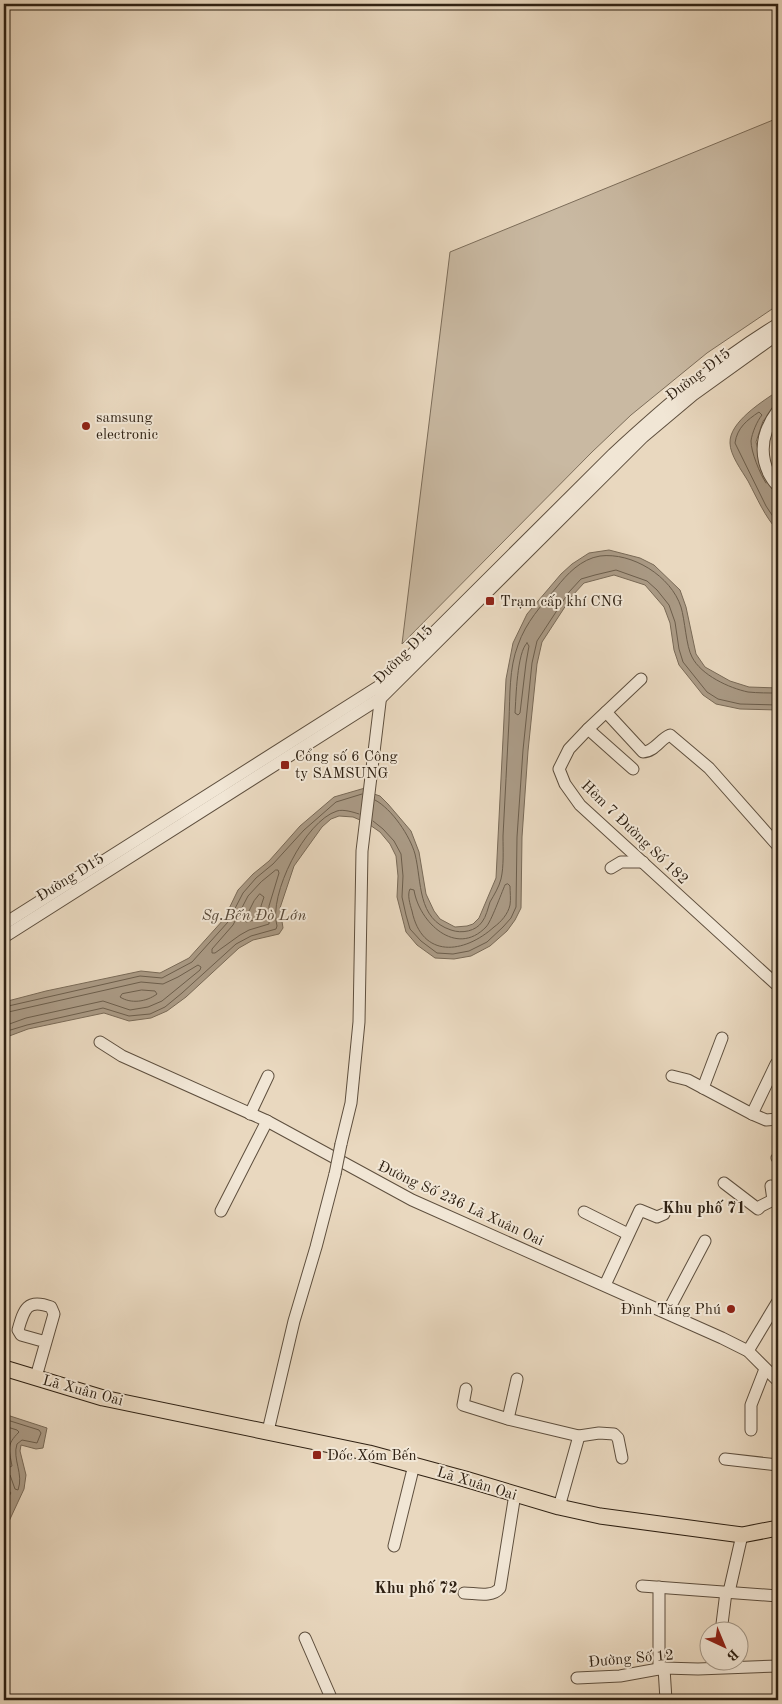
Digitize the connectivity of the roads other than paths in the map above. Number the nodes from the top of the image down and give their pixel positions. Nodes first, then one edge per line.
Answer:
1 (778, 324) edge
2 (778, 334) edge
3 (778, 410) edge
4 (778, 486) edge
5 (641, 679) dead end
6 (380, 685) junction
7 (382, 697) junction
8 (606, 712) junction
9 (588, 729) junction
10 (633, 769) dead end
11 (778, 846) edge
12 (643, 862) junction
13 (611, 868) dead end
14 (55, 898) junction
15 (4, 924) edge
16 (4, 937) edge
17 (778, 986) edge
18 (722, 1038) dead end
19 (100, 1042) dead end
20 (776, 1064) dead end
21 (268, 1076) dead end
22 (672, 1076) dead end
23 (703, 1088) junction
24 (250, 1114) junction
25 (752, 1114) junction
26 (778, 1119) edge
27 (267, 1121) junction
28 (724, 1183) dead end
29 (771, 1186) dead end
30 (776, 1202) edge
31 (221, 1211) dead end
32 (584, 1212) dead end
33 (664, 1214) dead end
34 (628, 1234) junction
35 (705, 1241) dead end
36 (605, 1286) junction
37 (778, 1301) edge
38 (667, 1313) junction
39 (46, 1342) dead end
40 (748, 1351) junction
41 (4, 1368) edge
42 (765, 1369) junction
43 (36, 1377) junction
44 (517, 1379) dead end
45 (778, 1381) edge
46 (466, 1389) dead end
47 (508, 1419) junction
48 (751, 1430) dead end
49 (268, 1431) junction
50 (579, 1436) junction
51 (622, 1458) dead end
52 (724, 1459) dead end
53 (414, 1465) junction
54 (778, 1465) edge
55 (515, 1494) junction
56 (559, 1507) junction
57 (778, 1528) edge
58 (742, 1535) junction
59 (394, 1546) dead end
60 (642, 1586) dead end
61 (659, 1587) junction
62 (727, 1592) junction
63 (464, 1593) dead end
64 (778, 1596) edge
65 (722, 1622) edge
66 (305, 1638) dead end
67 (700, 1666) edge
68 (750, 1666) edge
69 (778, 1666) edge
70 (662, 1669) junction
71 (577, 1678) dead end
72 (332, 1700) edge
73 (666, 1700) edge

1 - 6 street, Đường D15
2 - 7 street, Đường D15
3 - 4 street
5 - 8 street
6 - 7 street
6 - 14 street, Đường D15
7 - 14 street, Đường D15
7 - 49 street, bridge
8 - 9 street
8 - 11 street
9 - 10 street
9 - 12 street, Hẻm 7 Đường Số 182
12 - 13 street
12 - 17 street, Hẻm 7 Đường Số 182
14 - 15 street, Đường D15
14 - 16 street, Đường D15
18 - 23 street
19 - 24 street, Đường Số 236 Lã Xuân Oai
20 - 25 street
21 - 24 street
22 - 23 street
23 - 25 street
24 - 27 street, Đường Số 236 Lã Xuân Oai
25 - 26 street
27 - 31 street
27 - 36 street, Đường Số 236 Lã Xuân Oai
28 - 30 street
29 - 30 street
32 - 34 street
33 - 34 street
34 - 36 street
35 - 38 street
36 - 38 street, Đường Số 236 Lã Xuân Oai
37 - 40 street
38 - 40 street, Đường Số 236 Lã Xuân Oai
39 - 43 street
40 - 42 street, Đường Số 236 Lã Xuân Oai
41 - 43 main road, Lã Xuân Oai
42 - 45 street, Đường Số 236 Lã Xuân Oai
42 - 48 street
43 - 49 main road, Lã Xuân Oai
44 - 47 street
46 - 47 street
47 - 50 street
49 - 53 main road, Lã Xuân Oai
50 - 51 street
50 - 56 street
52 - 54 street
53 - 55 main road, Lã Xuân Oai
53 - 59 street
55 - 56 main road, Lã Xuân Oai
55 - 63 street
56 - 58 main road, Lã Xuân Oai
57 - 58 main road, Lã Xuân Oai
58 - 62 street
60 - 61 street
61 - 62 street
61 - 70 street
62 - 64 street
62 - 65 street
66 - 72 street
67 - 70 street, Đường Số 12
68 - 69 street, Đường Số 12
70 - 71 street, Đường Số 12
70 - 73 street

